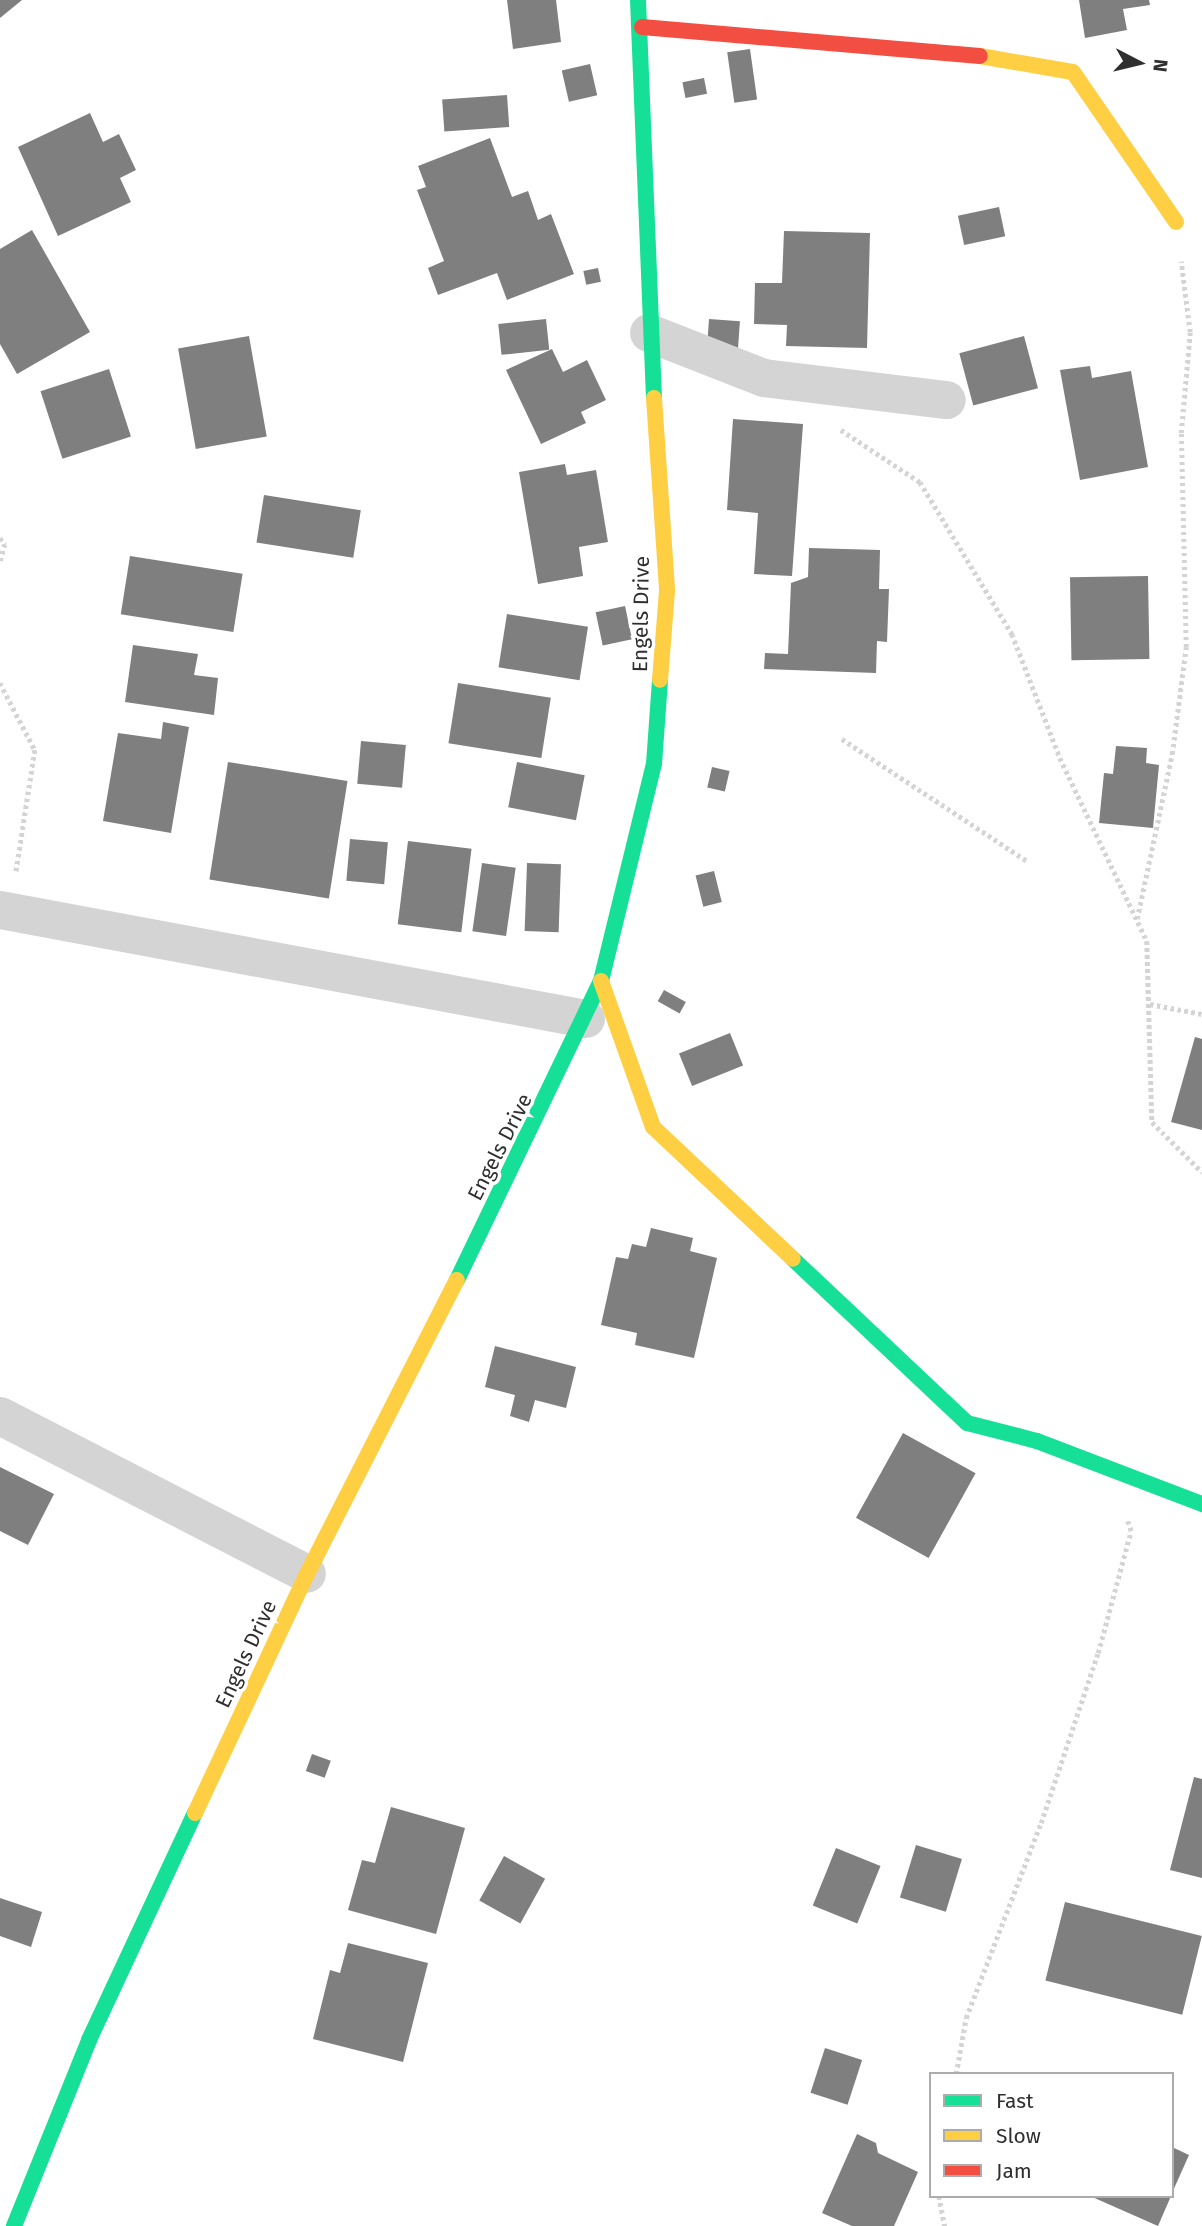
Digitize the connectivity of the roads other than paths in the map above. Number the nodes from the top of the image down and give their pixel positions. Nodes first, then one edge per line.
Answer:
1 (638, 0) edge
2 (642, 27) junction
3 (1176, 222) dead end
4 (649, 333) junction
5 (947, 400) dead end
6 (5, 911) edge
7 (601, 981) junction
8 (586, 1018) junction
9 (0, 1416) edge
10 (1202, 1504) edge
11 (307, 1574) junction
12 (14, 2226) edge

1 - 2 street, Engels Drive
2 - 3 street
2 - 4 street, Engels Drive
4 - 5 street
4 - 7 street, Engels Drive
6 - 8 street
7 - 8 street, Engels Drive
7 - 10 street
8 - 11 street, Engels Drive
9 - 11 street
11 - 12 street, Engels Drive

